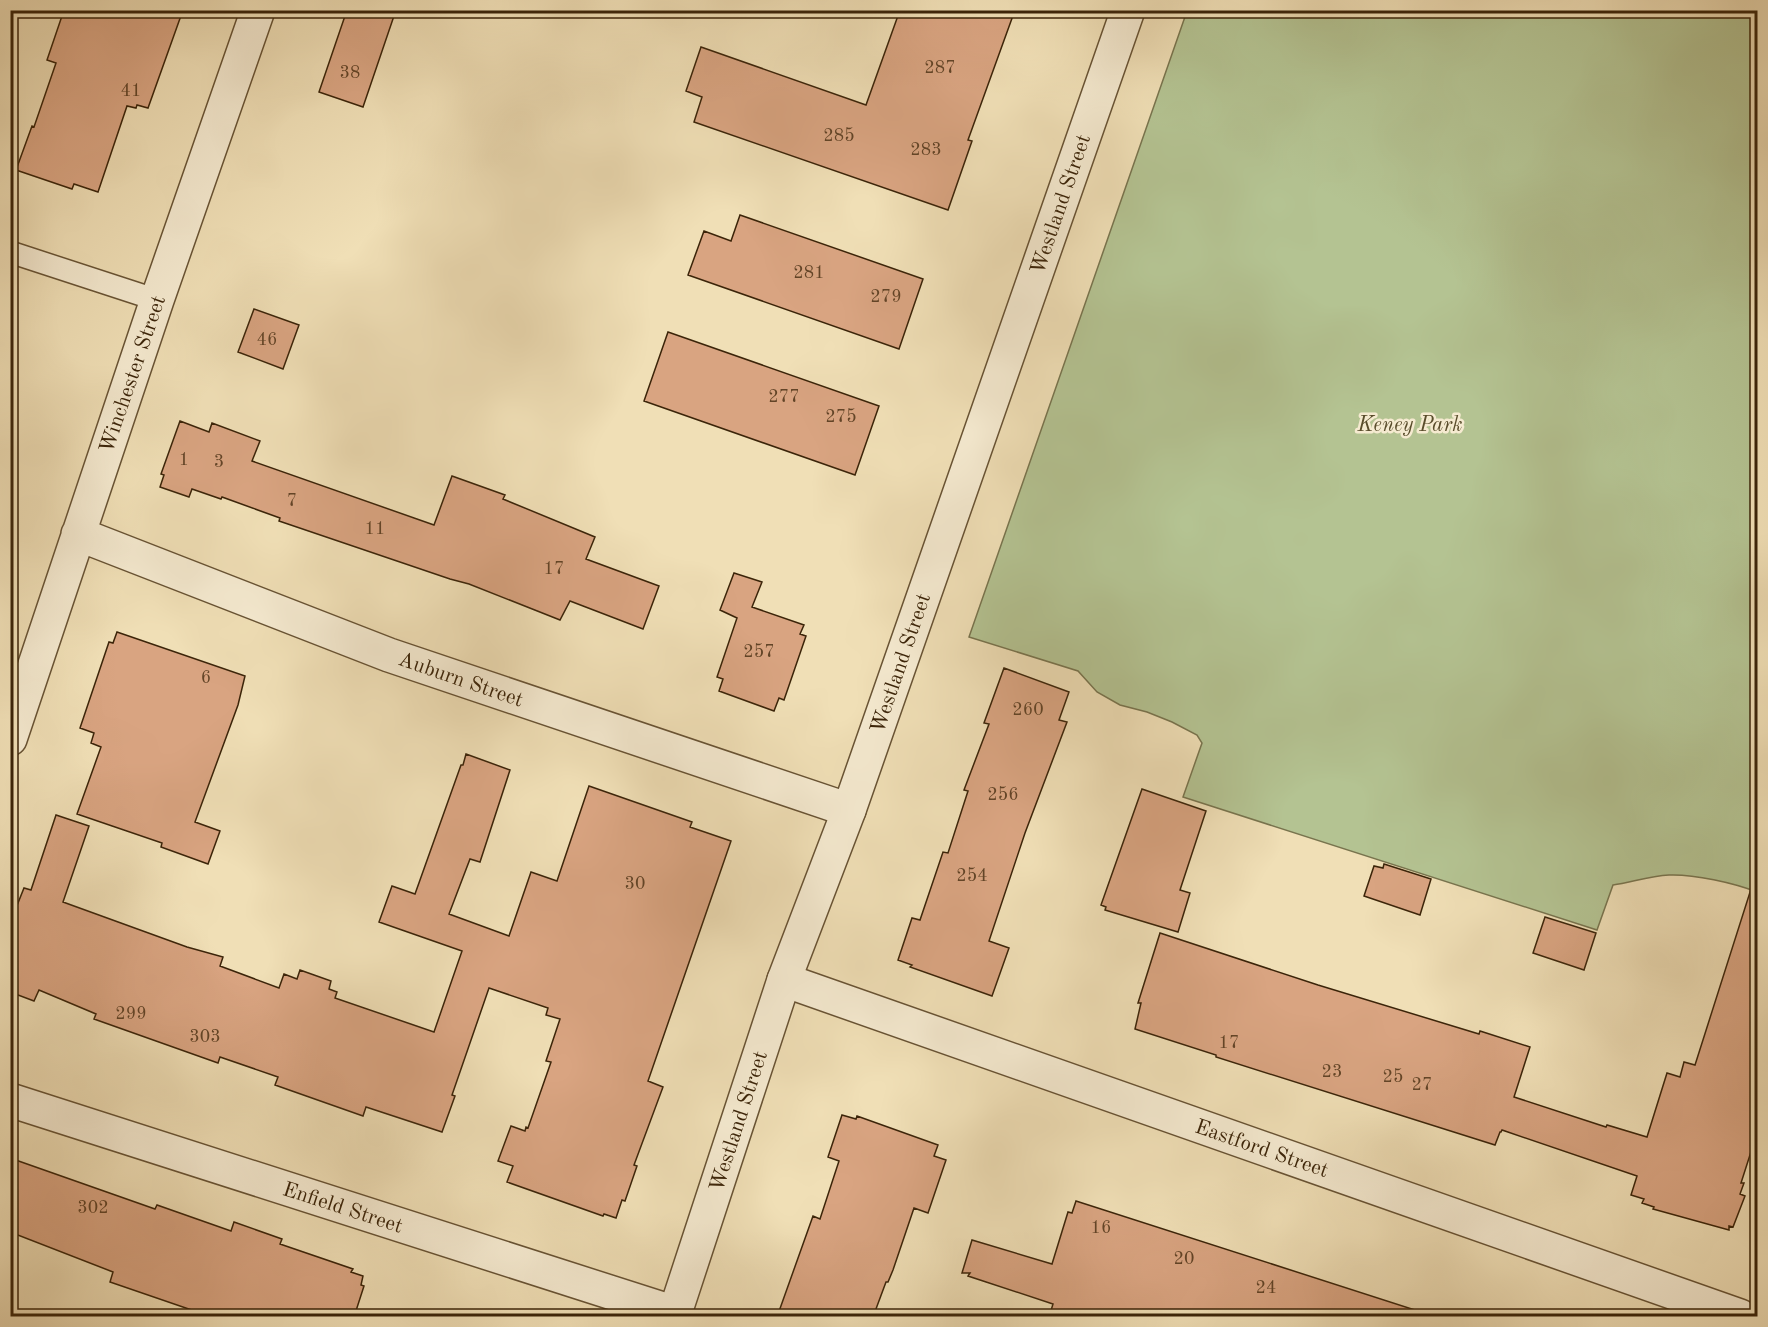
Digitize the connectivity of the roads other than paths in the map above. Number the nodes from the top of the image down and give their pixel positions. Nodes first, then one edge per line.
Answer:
1 (258, 10) edge
2 (1128, 10) edge
3 (10, 252) edge
4 (157, 300) junction
5 (78, 534) junction
6 (10, 739) edge
7 (849, 810) junction
8 (784, 980) junction
9 (10, 1100) edge
10 (675, 1315) edge
11 (1740, 1317) edge

1 - 4 street, Winchester Street
2 - 7 street, Westland Street
3 - 4 lane
4 - 5 street, Winchester Street
5 - 6 street, Winchester Street
5 - 7 street, Auburn Street
7 - 8 street, Westland Street
8 - 10 street, Westland Street
8 - 11 street, Eastford Street
9 - 10 street, Enfield Street

